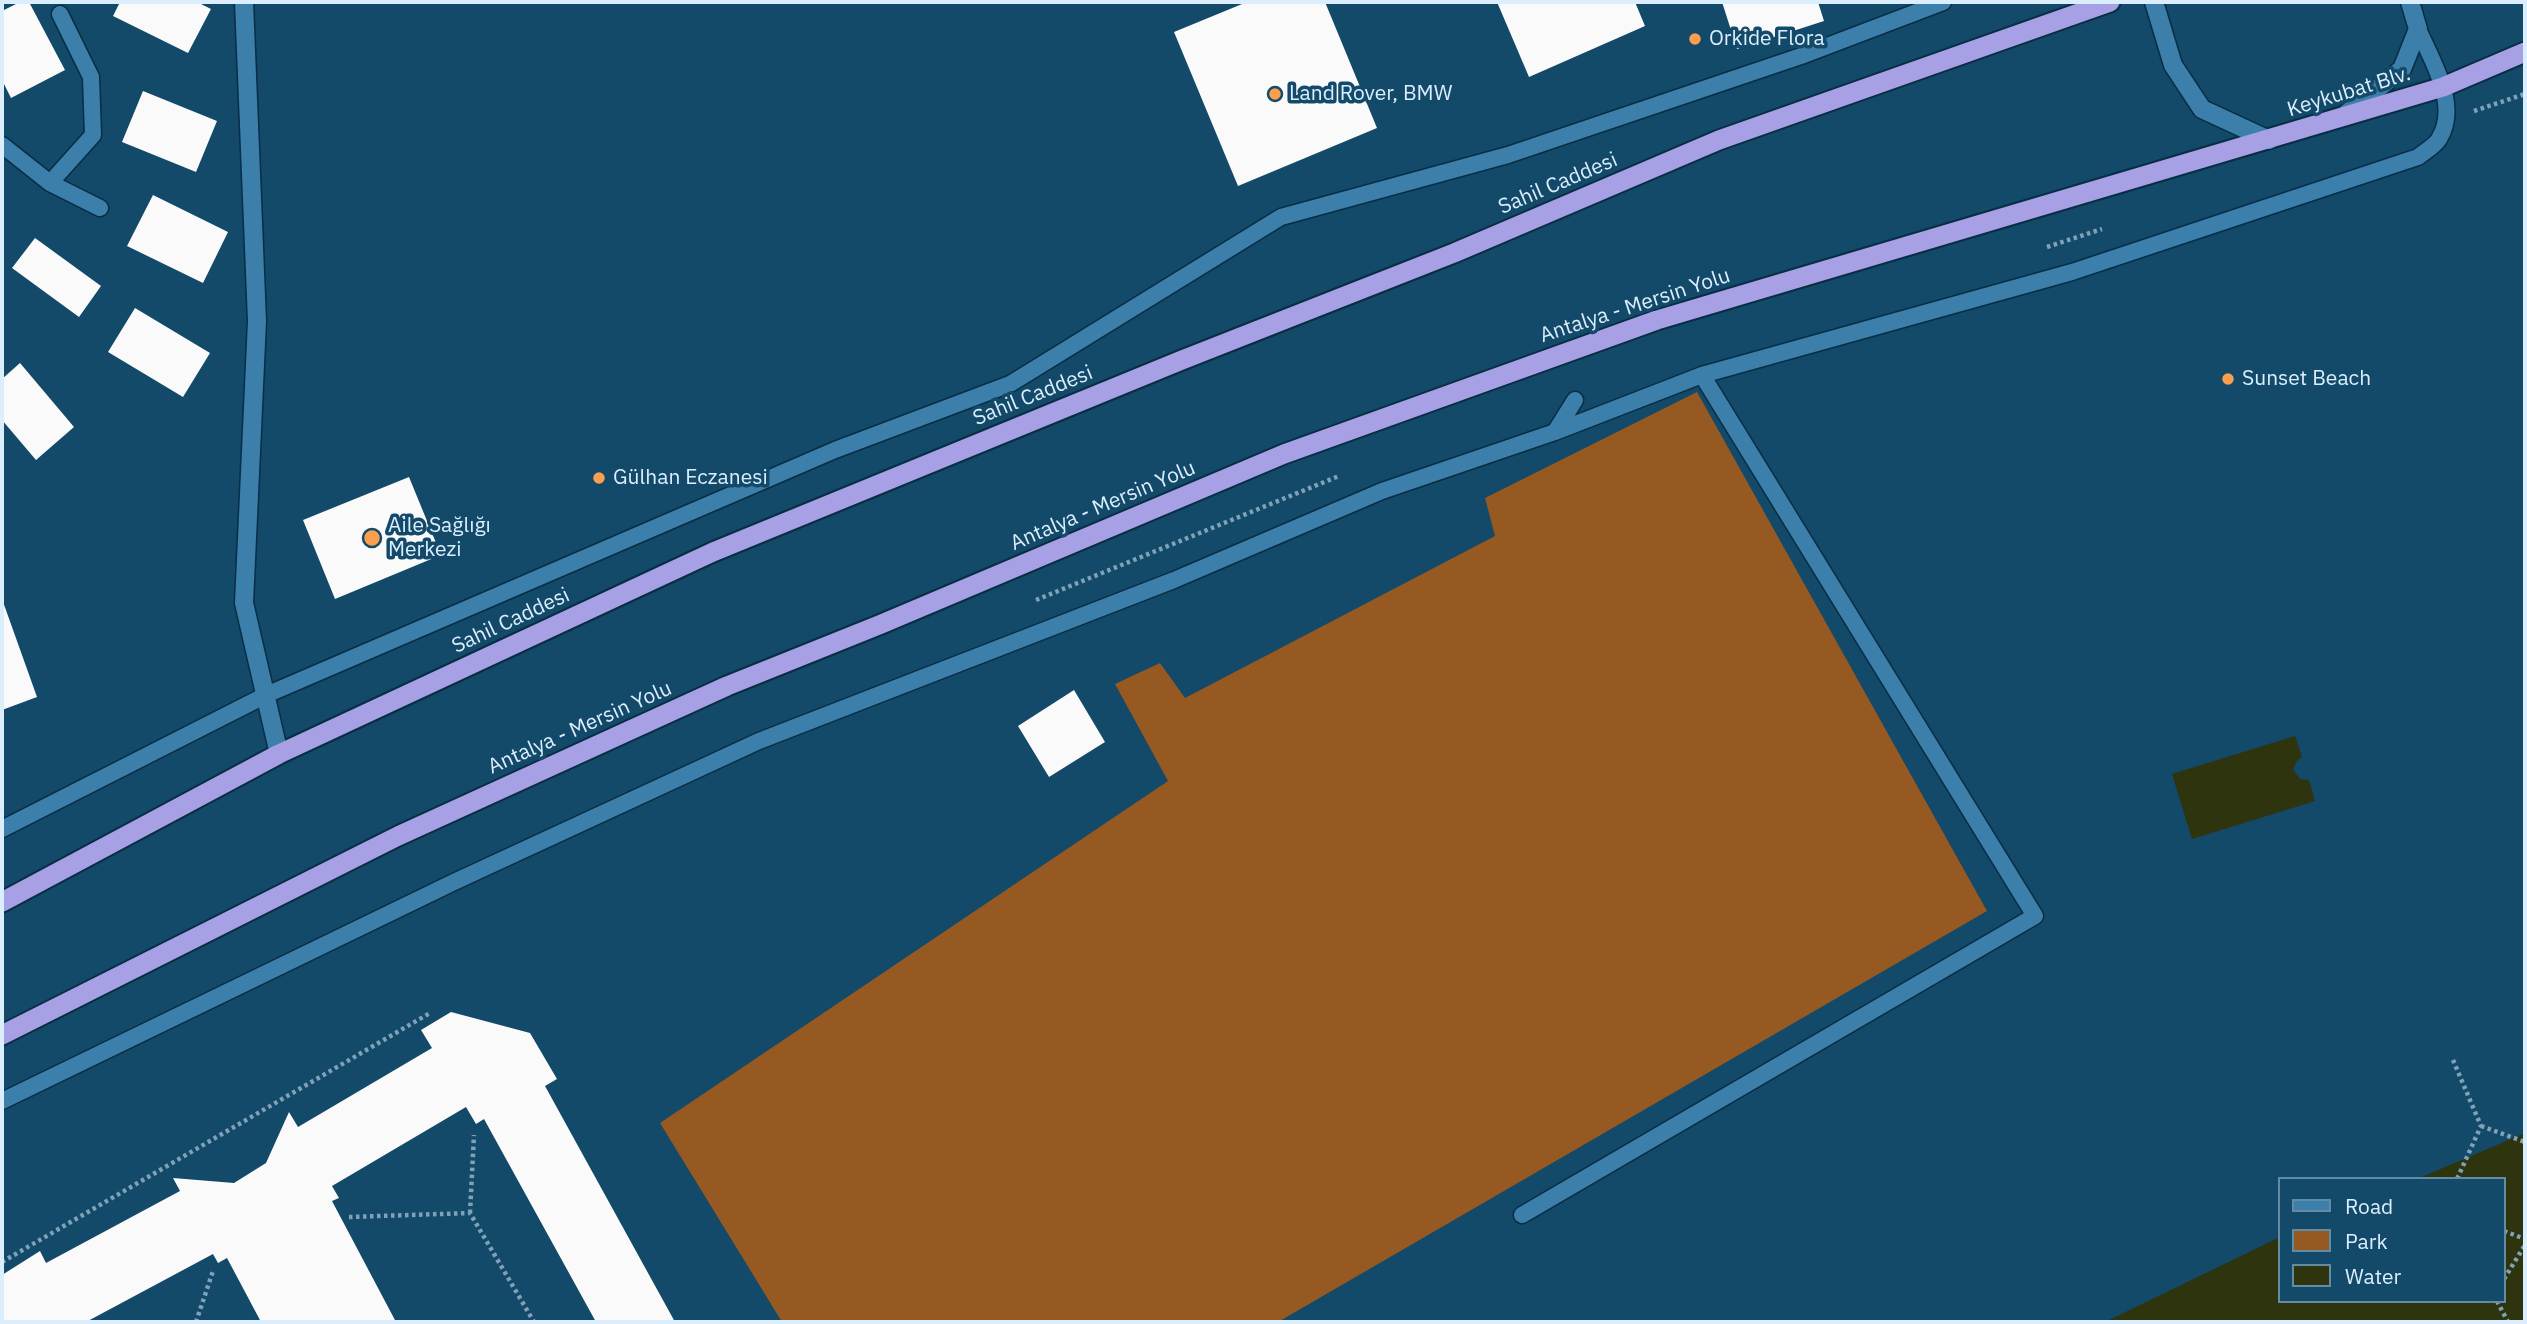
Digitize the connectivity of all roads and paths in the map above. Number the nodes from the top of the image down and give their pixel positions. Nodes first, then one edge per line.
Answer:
1 (244, 2) edge
2 (1942, 2) edge
3 (2110, 2) edge
4 (2154, 2) edge
5 (2410, 2) edge
6 (60, 14) dead end
7 (2418, 29) junction
8 (2525, 52) edge
9 (2443, 88) junction
10 (2340, 119) junction
11 (2269, 140) junction
12 (2, 145) edge
13 (50, 183) junction
14 (100, 208) dead end
15 (1702, 375) junction
16 (1575, 400) dead end
17 (1555, 432) junction
18 (265, 695) junction
19 (279, 754) junction
20 (2, 829) edge
21 (2, 902) edge
22 (430, 1013) dead end
23 (2, 1035) edge
24 (2453, 1060) dead end
25 (2, 1101) edge
26 (2481, 1126) junction
27 (474, 1135) dead end
28 (2525, 1142) edge
29 (2458, 1177) edge
30 (470, 1213) junction
31 (1521, 1214) dead end
32 (349, 1217) dead end
33 (2506, 1232) edge
34 (2525, 1239) edge
35 (2525, 1245) edge
36 (2, 1262) edge
37 (213, 1271) dead end
38 (2506, 1276) edge
39 (2498, 1303) edge
40 (196, 1322) edge
41 (534, 1322) edge
42 (2508, 1322) edge

1 - 18 street
2 - 18 lane
3 - 19 highway, Sahil Caddesi
4 - 11 street
5 - 7 street
6 - 13 lane
7 - 9 lane
7 - 10 street
8 - 9 highway
9 - 10 highway, Keykubat Blv.
9 - 15 lane
10 - 11 highway, Keykubat Blv.
11 - 23 highway, Antalya - Mersin Yolu
12 - 13 lane
13 - 14 lane
15 - 17 lane
15 - 31 lane
16 - 17 lane
17 - 25 lane
18 - 19 street
18 - 20 lane
19 - 21 highway, Sahil Caddesi
22 - 36 path
24 - 26 path
26 - 28 path
26 - 29 path
27 - 30 path
30 - 32 path
30 - 41 path
33 - 34 path
35 - 38 path
37 - 40 path
39 - 42 path

